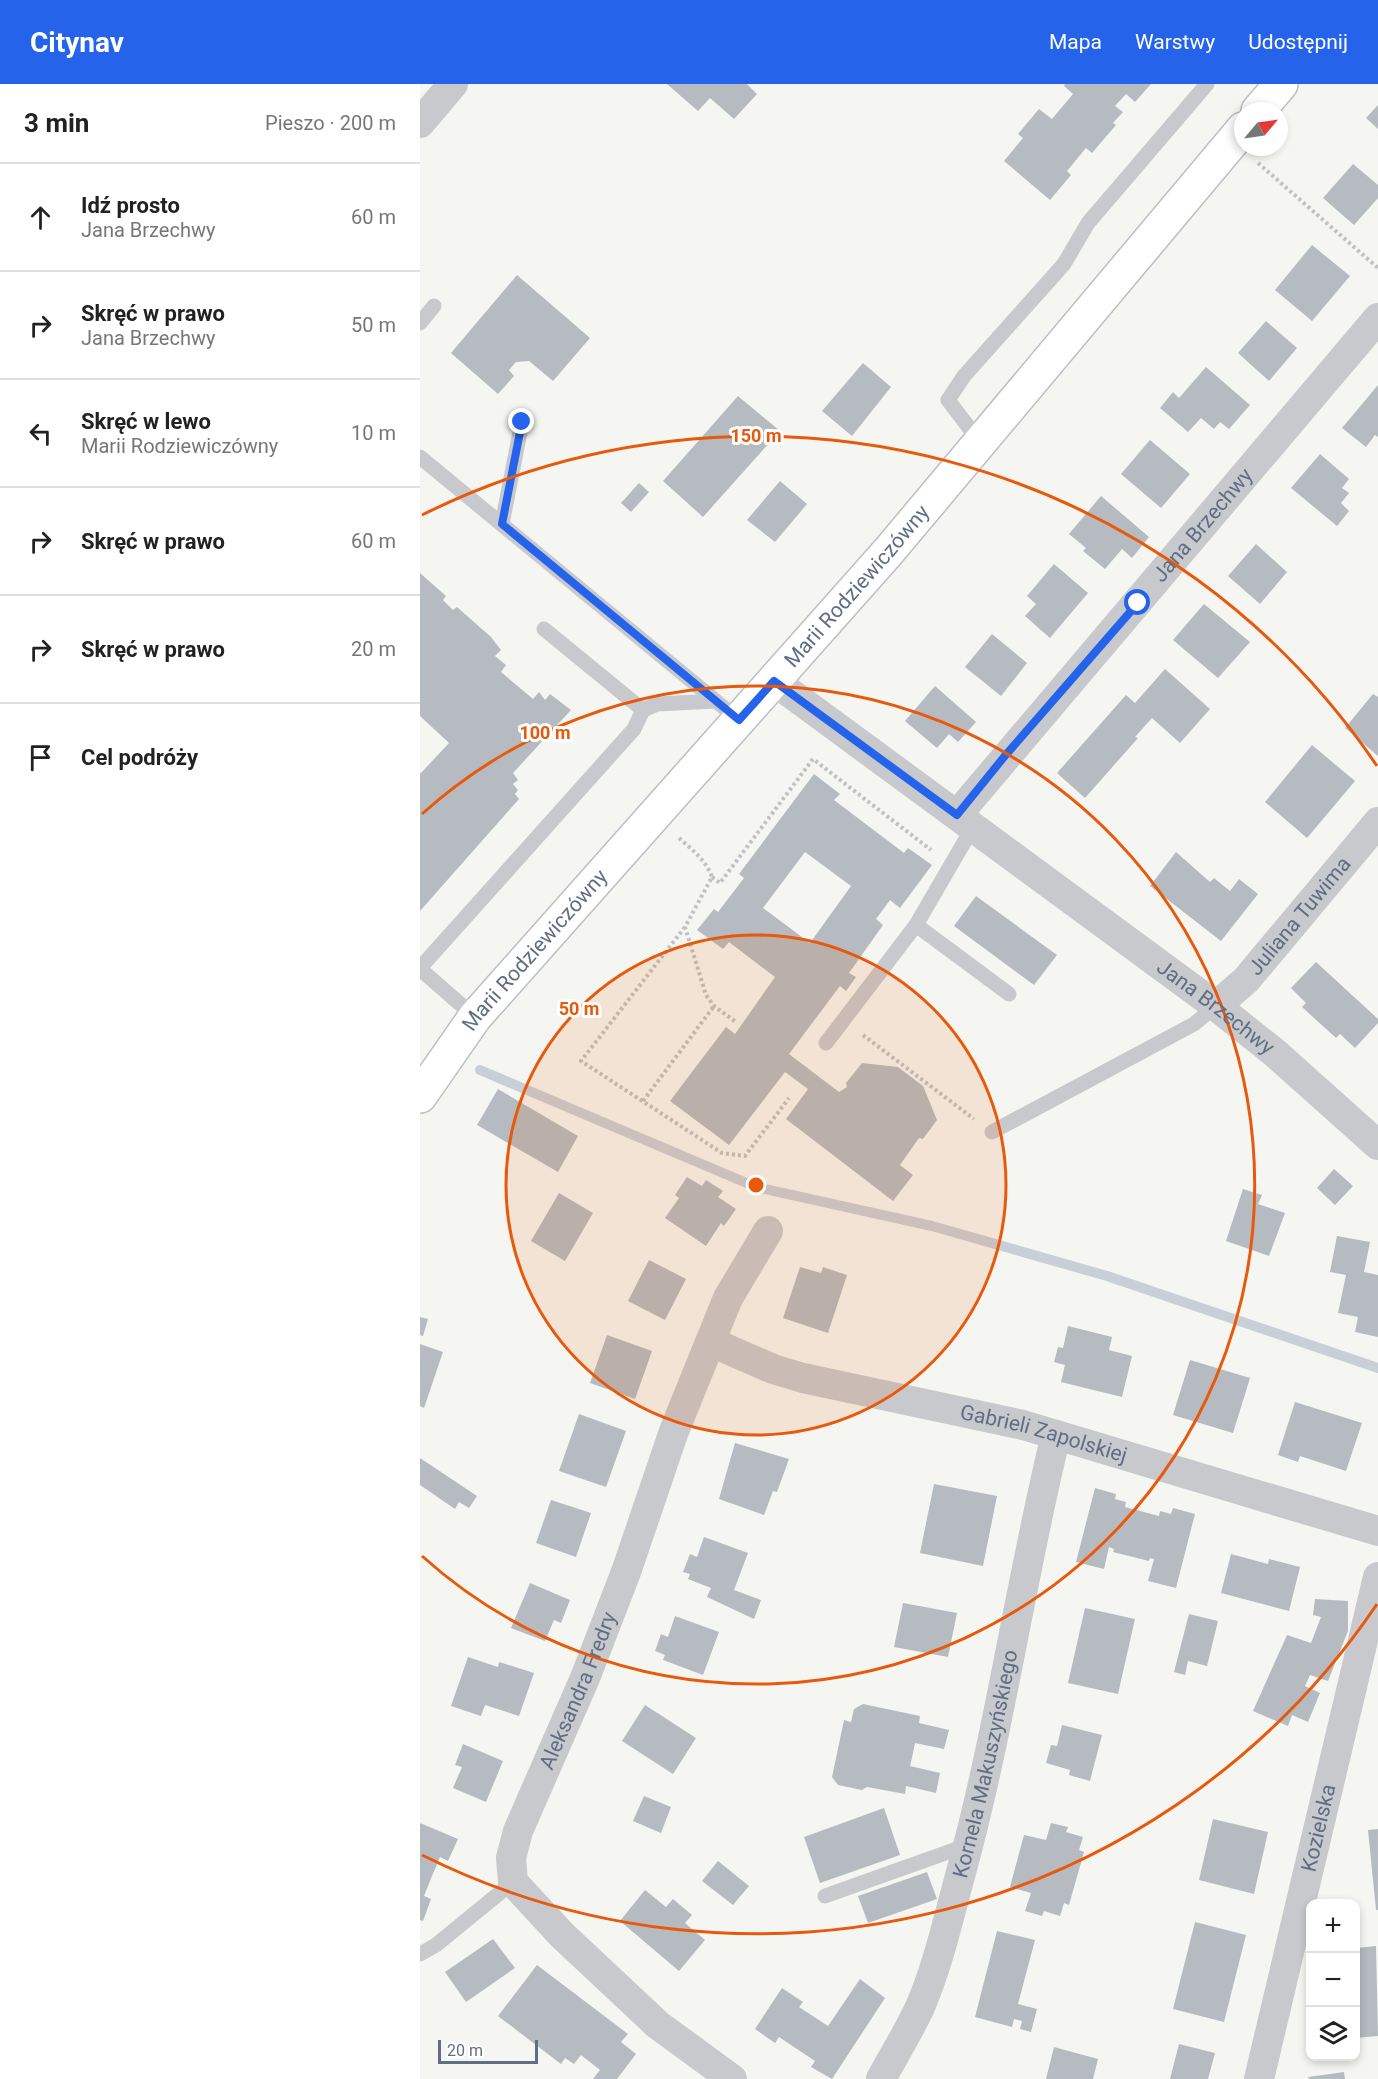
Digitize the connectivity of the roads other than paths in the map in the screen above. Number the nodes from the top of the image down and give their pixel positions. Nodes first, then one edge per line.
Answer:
1 (453, 84) edge
2 (1206, 84) edge
3 (1281, 84) edge
4 (1266, 102) edge
5 (420, 123) edge
6 (1234, 140) edge
7 (434, 306) dead end
8 (1378, 318) edge
9 (420, 323) edge
10 (522, 422) dead end
11 (980, 442) junction
12 (420, 457) edge
13 (502, 524) junction
14 (544, 629) dead end
15 (774, 681) junction
16 (643, 710) junction
17 (727, 710) junction
18 (965, 821) junction
19 (1378, 822) edge
20 (916, 925) junction
21 (420, 969) edge
22 (1010, 994) dead end
23 (1216, 1006) junction
24 (475, 1017) junction
25 (826, 1043) dead end
26 (420, 1096) edge
27 (992, 1132) road end
28 (1378, 1145) edge
29 (768, 1231) dead end
30 (711, 1342) junction
31 (1056, 1435) junction
32 (1378, 1531) edge
33 (1378, 1577) edge
34 (968, 1845) junction
35 (513, 1882) junction
36 (825, 1896) dead end
37 (420, 1954) edge
38 (732, 2079) edge
39 (881, 2079) edge
40 (1259, 2079) edge

1 - 5 street
2 - 11 lane
3 - 4 street
6 - 11 street, Marii Rodziewiczówny
7 - 9 lane
8 - 18 street, Jana Brzechwy
10 - 13 lane
11 - 15 street, Marii Rodziewiczówny
12 - 13 lane
13 - 17 lane
14 - 16 lane
15 - 17 street, Marii Rodziewiczówny
15 - 18 street, Jana Brzechwy
16 - 17 lane
16 - 21 lane
17 - 24 street, Marii Rodziewiczówny
18 - 20 lane
18 - 23 street, Jana Brzechwy
19 - 23 street, Juliana Tuwima
20 - 22 lane
20 - 25 lane
21 - 24 lane
23 - 27 lane
23 - 28 street, Jana Brzechwy
24 - 26 street, Marii Rodziewiczówny
29 - 30 street, Aleksandra Fredry
30 - 31 street, Gabrieli Zapolskiej
30 - 35 street, Aleksandra Fredry
31 - 32 street, Gabrieli Zapolskiej
31 - 34 street, Kornela Makuszyńskiego
33 - 40 street, Kozielska
34 - 36 lane
34 - 39 street, Kornela Makuszyńskiego
35 - 37 lane
35 - 38 street

